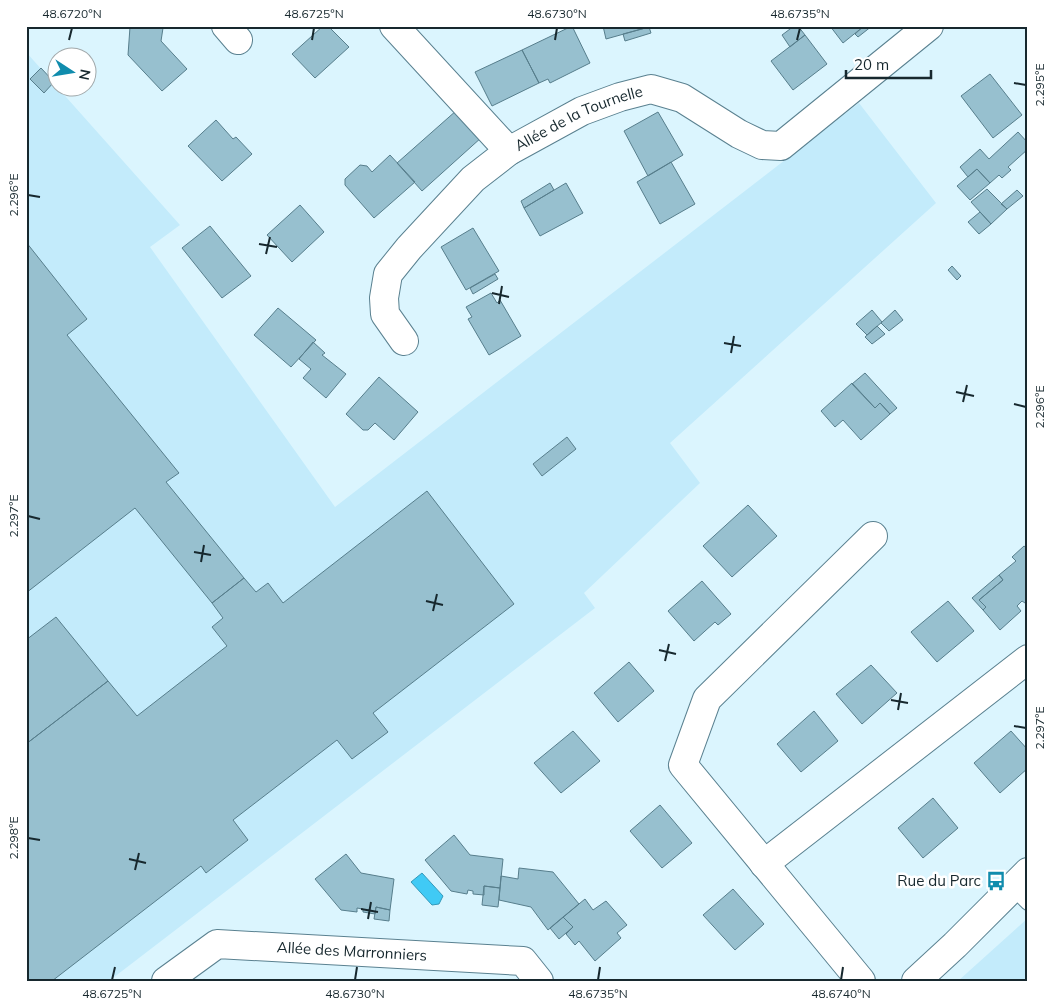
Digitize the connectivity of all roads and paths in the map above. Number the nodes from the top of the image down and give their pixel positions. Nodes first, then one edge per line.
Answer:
1 (394, 26) edge
2 (928, 26) edge
3 (509, 151) junction
4 (404, 341) dead end
5 (873, 536) dead end
6 (1028, 659) edge
7 (764, 864) junction
8 (1023, 888) edge
9 (166, 981) edge
10 (539, 981) edge
11 (861, 981) edge
12 (916, 981) edge

1 - 3 street
2 - 3 street, Allée de la Tournelle
3 - 4 street, Allée de la Tournelle
5 - 7 street
6 - 7 street
7 - 11 street
8 - 12 street
9 - 10 street, Allée des Marronniers

